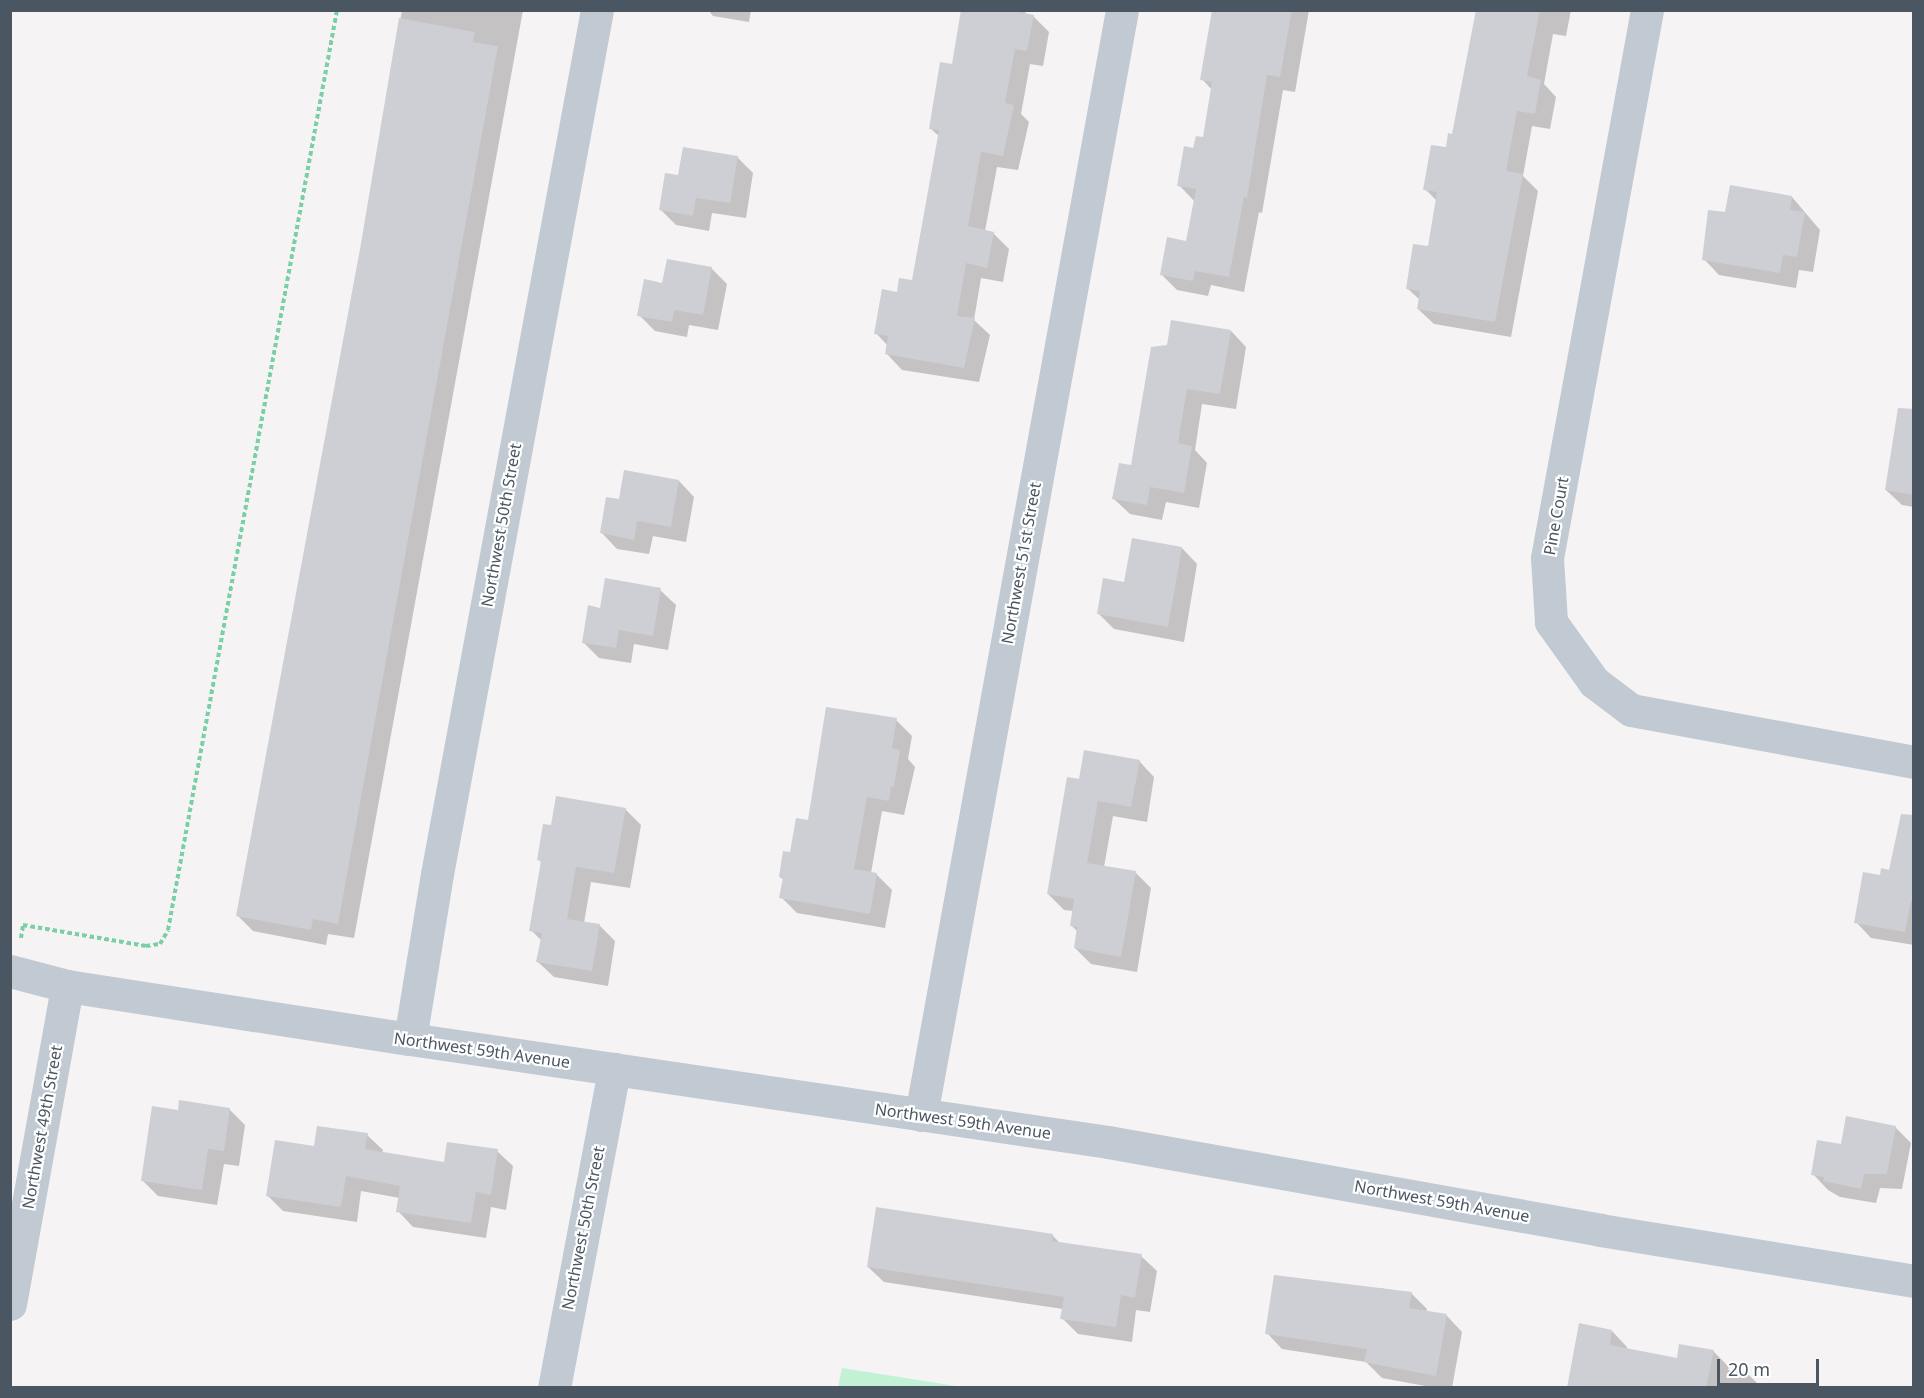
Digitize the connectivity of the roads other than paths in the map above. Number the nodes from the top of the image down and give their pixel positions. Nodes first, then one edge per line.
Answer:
1 (597, 10) edge
2 (1122, 10) edge
3 (1647, 10) edge
4 (1914, 762) edge
5 (10, 971) edge
6 (67, 986) junction
7 (410, 1040) junction
8 (614, 1069) junction
9 (921, 1115) junction
10 (1914, 1281) edge
11 (10, 1304) edge
12 (554, 1388) edge

1 - 7 street, Northwest 50th Street
2 - 9 street, Northwest 51st Street
3 - 4 street, Pine Court
5 - 6 street, Northwest 59th Avenue
6 - 7 street, Northwest 59th Avenue
6 - 11 street, Northwest 49th Street
7 - 8 street, Northwest 59th Avenue
8 - 9 street, Northwest 59th Avenue
8 - 12 street, Northwest 50th Street
9 - 10 street, Northwest 59th Avenue

